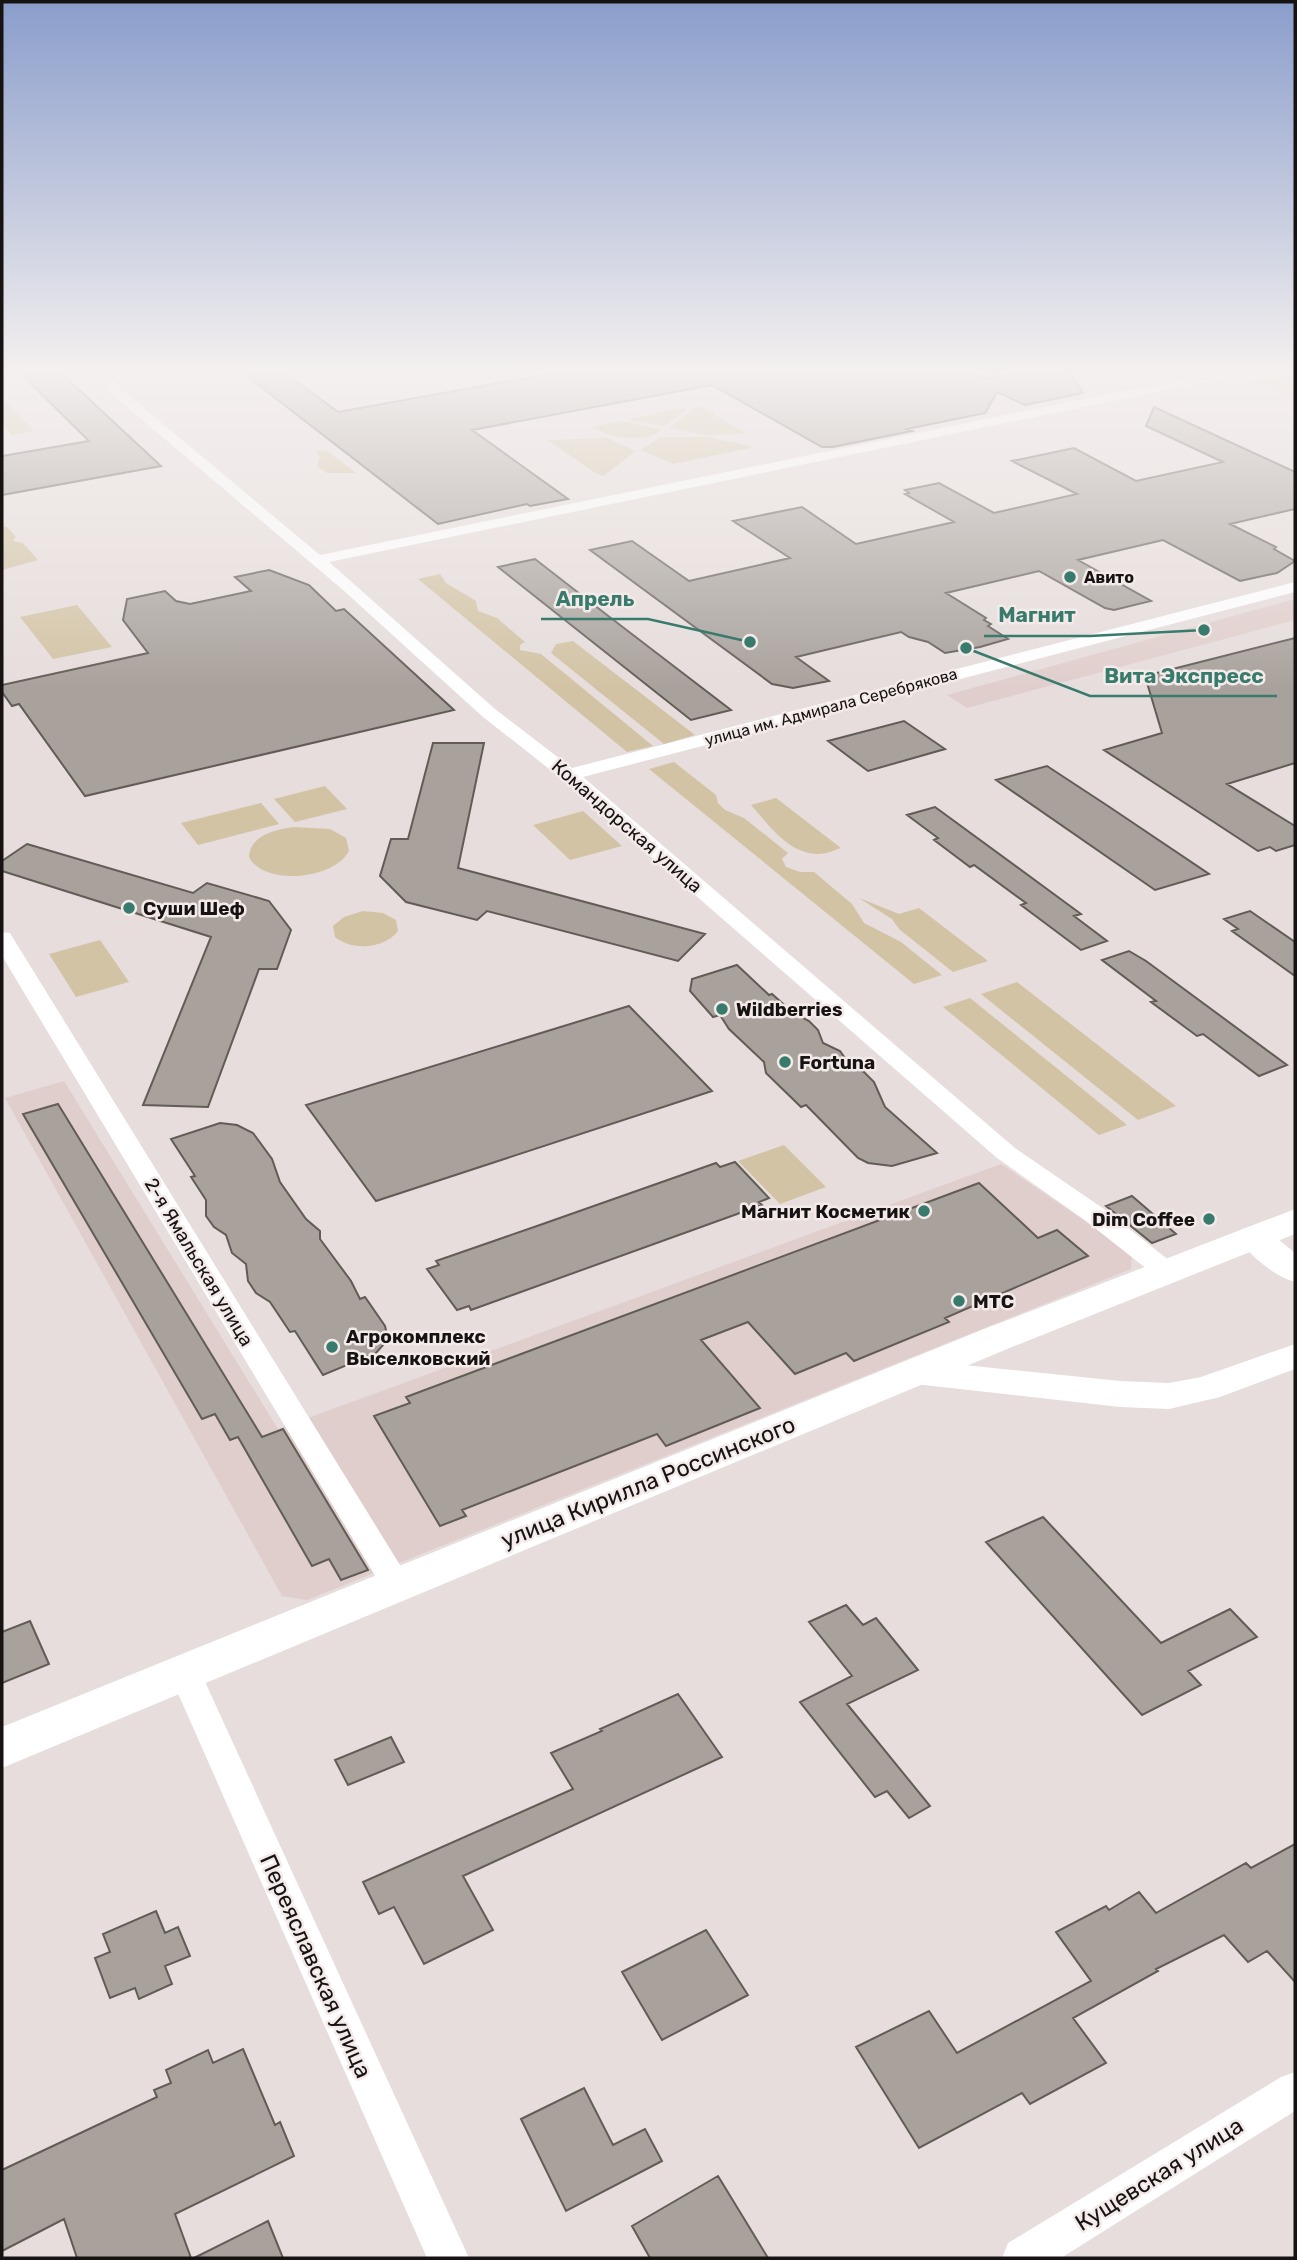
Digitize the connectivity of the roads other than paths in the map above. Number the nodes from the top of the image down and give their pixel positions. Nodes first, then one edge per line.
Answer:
1 (220, 478) edge
2 (713, 478) edge
3 (317, 559) junction
4 (1295, 587) edge
5 (569, 775) junction
6 (2, 938) edge
7 (1295, 1221) edge
8 (1254, 1237) junction
9 (1166, 1271) junction
10 (1295, 1271) edge
11 (1295, 1356) edge
12 (915, 1372) junction
13 (397, 1586) junction
14 (185, 1674) junction
15 (2, 1748) edge
16 (1295, 2090) edge
17 (448, 2258) edge
18 (1023, 2258) edge

1 - 3 street, Командорская улица
2 - 3 street
3 - 5 street, Командорская улица
4 - 5 street, улица им. Адмирала Серебрякова
5 - 9 street, Командорская улица
6 - 13 street, 2-я Ямальская улица
7 - 8 main road, улица Кирилла Россинского
8 - 9 main road, улица Кирилла Россинского
8 - 10 street
9 - 12 main road, улица Кирилла Россинского
11 - 12 street
12 - 13 main road, улица Кирилла Россинского
13 - 14 main road, улица Кирилла Россинского
14 - 15 main road, улица Кирилла Россинского
14 - 17 street, Переяславская улица
16 - 18 street, Кущевская улица

